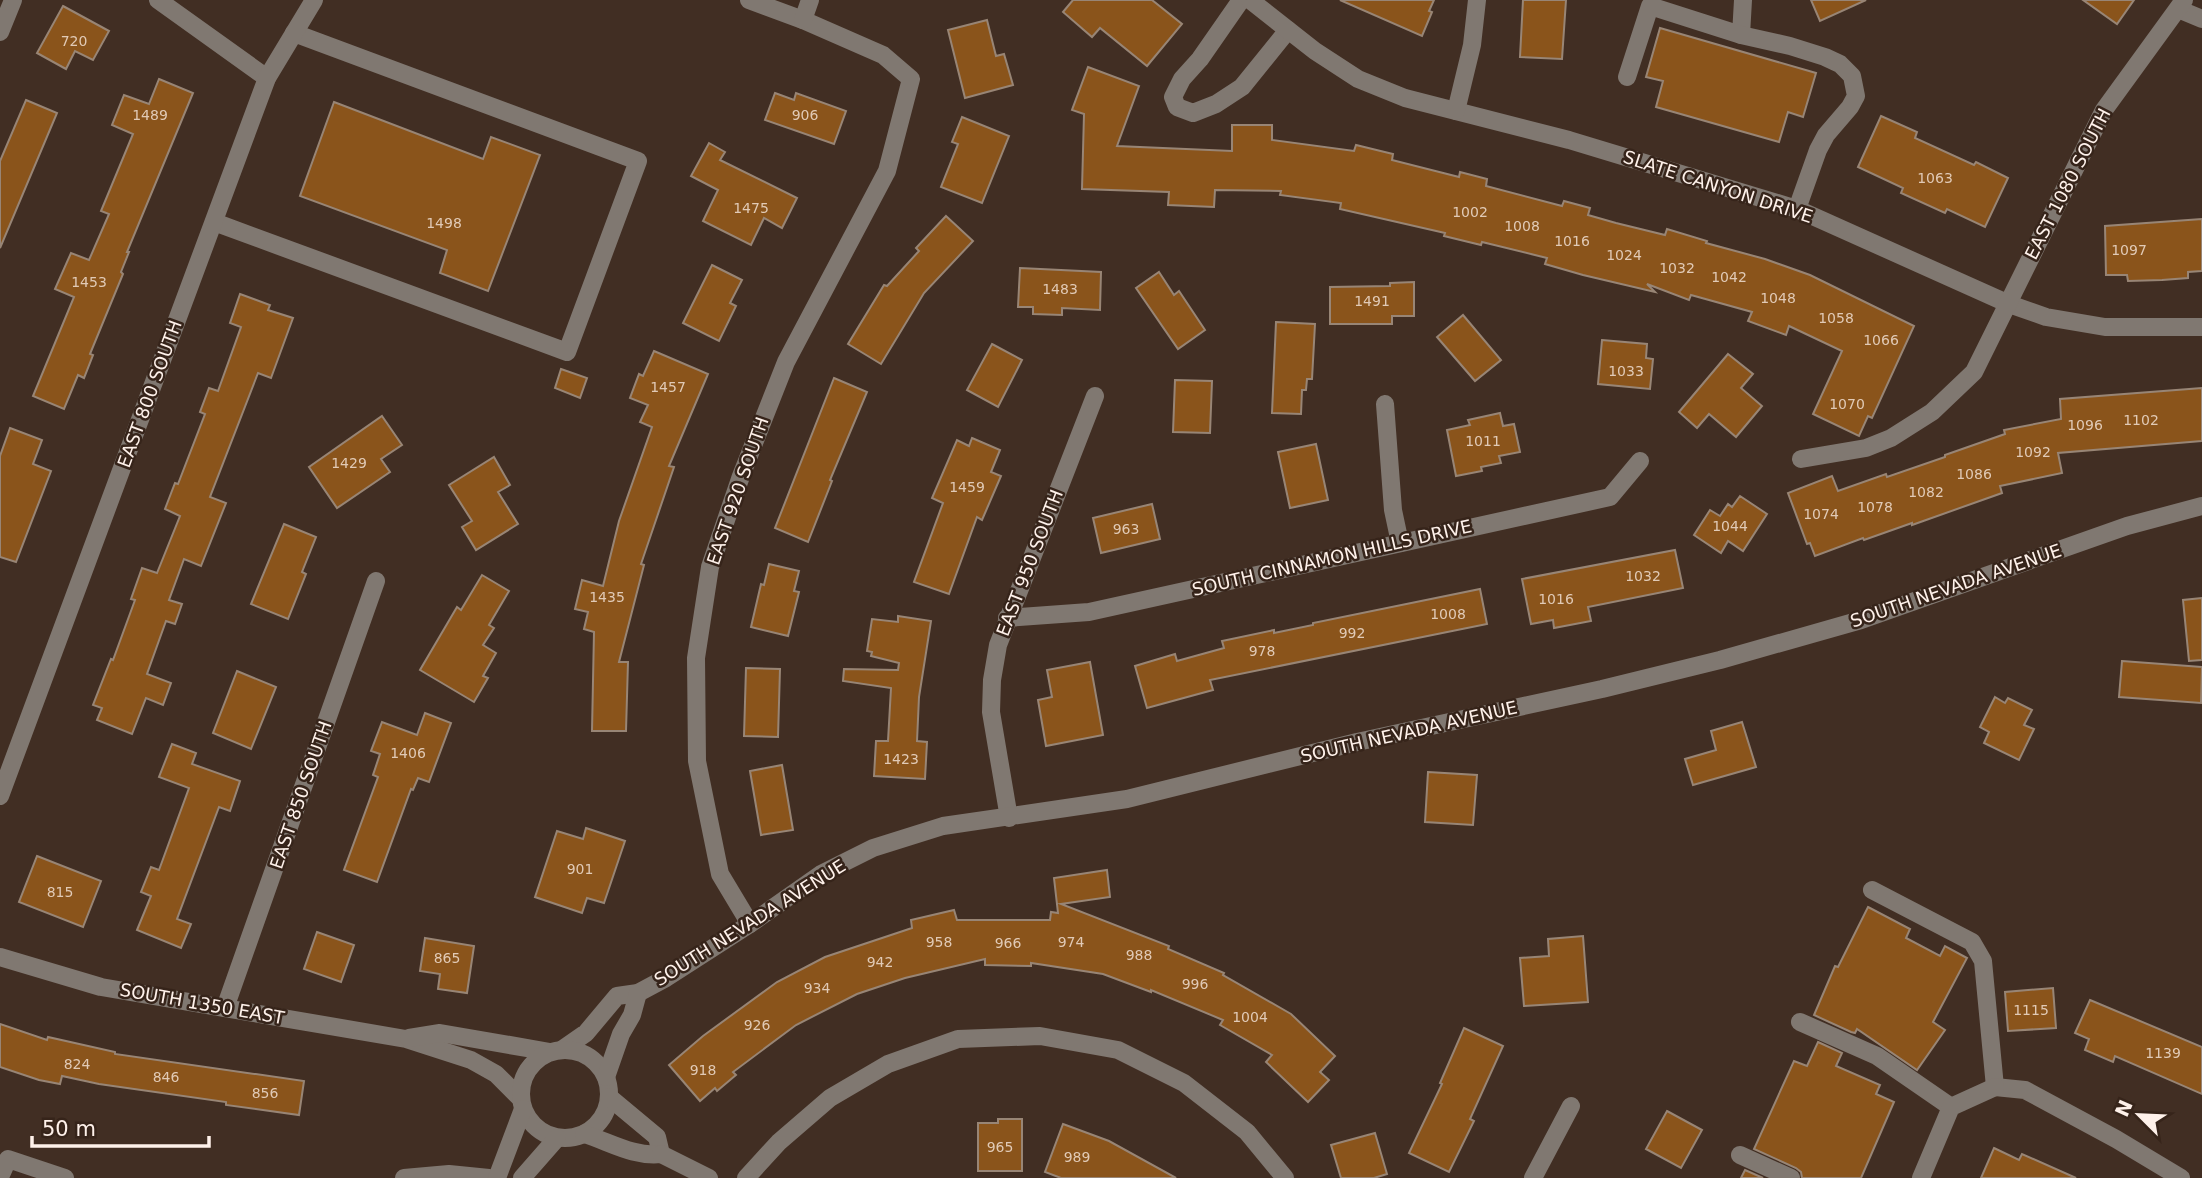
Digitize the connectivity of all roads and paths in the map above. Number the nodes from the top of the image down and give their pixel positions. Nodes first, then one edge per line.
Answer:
1 (13, 0) edge
2 (158, 0) edge
3 (314, 0) edge
4 (750, 0) edge
5 (810, 0) edge
6 (1241, 0) edge
7 (1250, 0) edge
8 (1476, 0) edge
9 (1743, 0) edge
10 (2181, 4) edge
11 (2202, 19) edge
12 (803, 20) junction
13 (1288, 30) junction
14 (0, 32) edge
15 (294, 33) junction
16 (1741, 35) junction
17 (1627, 77) dead end
18 (267, 78) junction
19 (1456, 111) junction
20 (1797, 209) junction
21 (214, 222) junction
22 (2009, 303) junction
23 (2202, 327) edge
24 (1095, 396) dead end
25 (1385, 404) dead end
26 (1801, 459) dead end
27 (1640, 461) dead end
28 (2202, 506) edge
29 (1400, 543) junction
30 (376, 581) dead end
31 (1007, 618) junction
32 (0, 796) edge
33 (1009, 818) junction
34 (1872, 890) dead end
35 (750, 924) junction
36 (0, 957) edge
37 (638, 993) junction
38 (225, 1008) junction
39 (1800, 1022) dead end
40 (406, 1039) junction
41 (557, 1050) junction
42 (606, 1077) junction
43 (1995, 1087) junction
44 (609, 1097) junction
45 (522, 1103) junction
46 (1571, 1106) dead end
47 (1951, 1107) junction
48 (584, 1134) junction
49 (557, 1138) junction
50 (661, 1154) junction
51 (1740, 1155) dead end
52 (0, 1177) edge
53 (65, 1178) edge
54 (404, 1178) edge
55 (489, 1178) edge
56 (497, 1178) edge
57 (522, 1178) edge
58 (709, 1178) edge
59 (746, 1178) edge
60 (1285, 1178) edge
61 (1534, 1178) edge
62 (1791, 1178) edge
63 (1922, 1178) edge
64 (2181, 1178) edge

1 - 14 street
2 - 18 street
3 - 15 street, EAST 800 SOUTH
4 - 12 street
5 - 12 street
6 - 13 street
7 - 13 street, SLATE CANYON DRIVE
8 - 19 street
9 - 16 street
10 - 11 street
10 - 22 street, EAST 1080 SOUTH
12 - 35 street, EAST 920 SOUTH
13 - 19 street, SLATE CANYON DRIVE
15 - 18 street, EAST 800 SOUTH
15 - 21 street
16 - 17 street
16 - 20 street
18 - 21 street, EAST 800 SOUTH
19 - 20 street, SLATE CANYON DRIVE
20 - 22 street, SLATE CANYON DRIVE
21 - 32 street, EAST 800 SOUTH
22 - 23 street, SLATE CANYON DRIVE
22 - 26 street, EAST 1080 SOUTH
24 - 31 street, EAST 950 SOUTH
25 - 29 street
27 - 29 street, SOUTH CINNAMON HILLS DRIVE
28 - 33 street, SOUTH NEVADA AVENUE
29 - 31 street, SOUTH CINNAMON HILLS DRIVE
30 - 38 street, EAST 850 SOUTH
31 - 33 street, EAST 950 SOUTH
33 - 35 street, SOUTH NEVADA AVENUE
34 - 43 street
35 - 37 street, SOUTH NEVADA AVENUE
36 - 38 street, SOUTH 1350 EAST
37 - 41 street, SOUTH NEVADA AVENUE
37 - 42 street
38 - 40 street, SOUTH 1350 EAST
39 - 47 street
40 - 41 street, SOUTH 1350 EAST
40 - 45 street, SOUTH 1350 EAST
41 - 42 street
41 - 45 street
42 - 44 street
43 - 47 street
43 - 64 street
44 - 48 street
44 - 50 street
45 - 49 street
45 - 56 street
46 - 61 street
47 - 63 street
48 - 49 street
48 - 50 street
49 - 57 street
50 - 58 street
51 - 62 street
52 - 53 street
54 - 55 street
59 - 60 street

